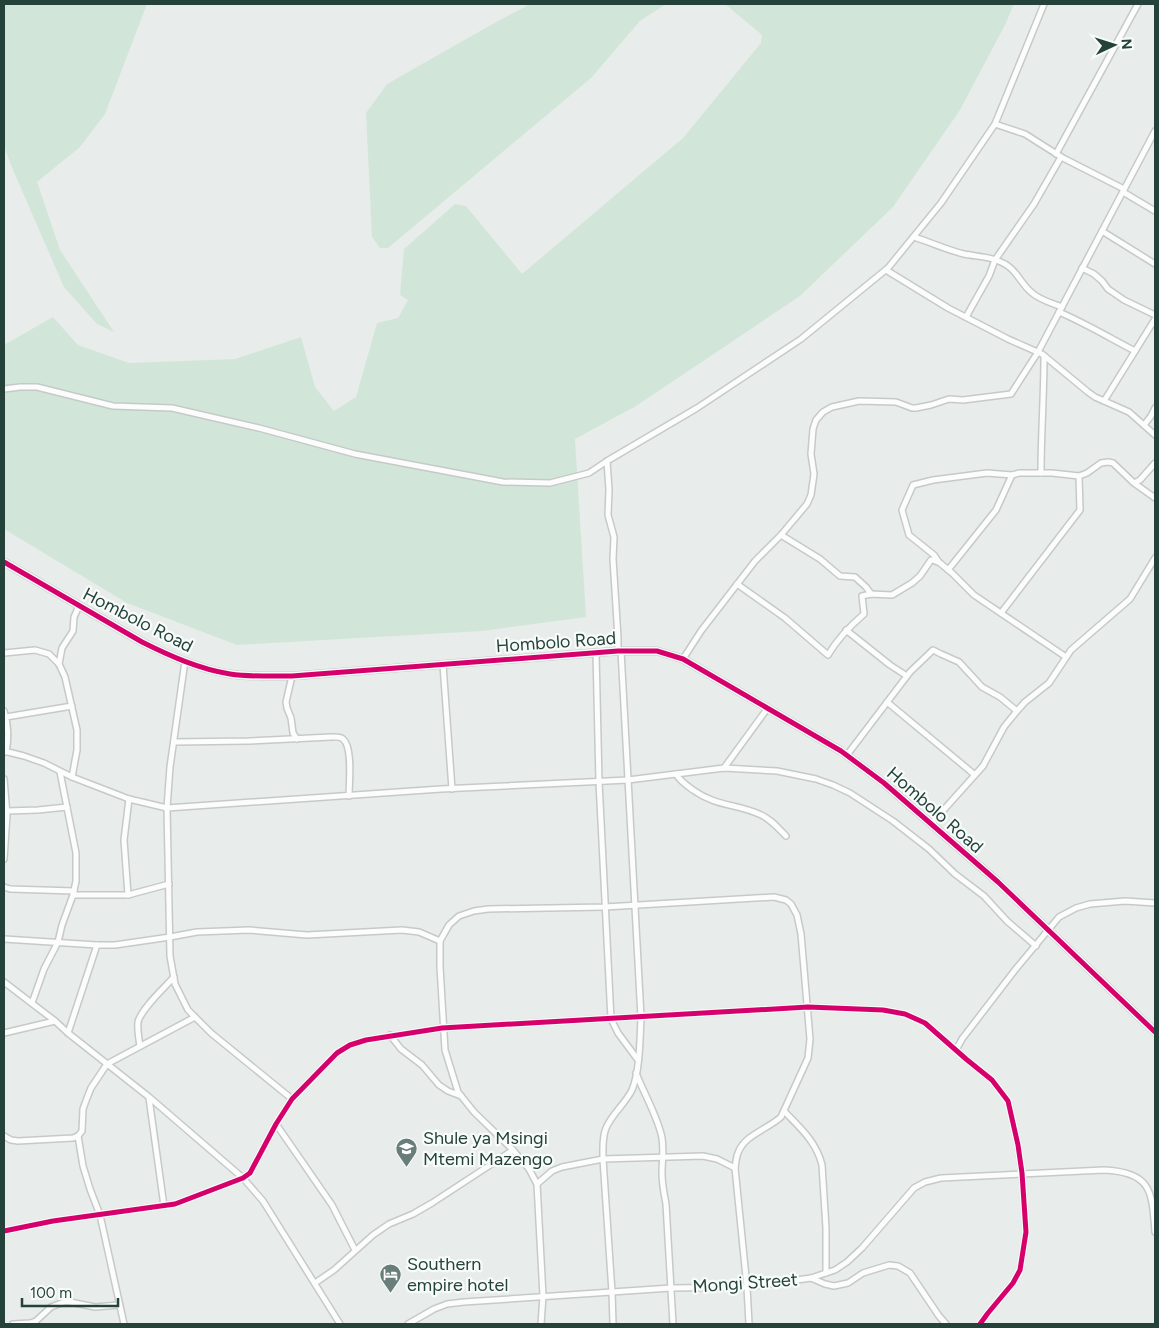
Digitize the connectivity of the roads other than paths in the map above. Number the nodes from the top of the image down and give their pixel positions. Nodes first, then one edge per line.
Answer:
1 (1044, 4) edge
2 (1138, 4) edge
3 (996, 124) junction
4 (1155, 130) edge
5 (1058, 155) junction
6 (1123, 191) junction
7 (1155, 210) edge
8 (1102, 231) junction
9 (914, 237) junction
10 (995, 260) junction
11 (1155, 264) edge
12 (1082, 268) junction
13 (886, 270) junction
14 (1060, 309) junction
15 (1155, 314) edge
16 (966, 318) junction
17 (1155, 319) edge
18 (1038, 352) junction
19 (1135, 352) junction
20 (1044, 356) junction
21 (4, 389) edge
22 (1104, 401) junction
23 (1155, 408) edge
24 (1144, 425) junction
25 (1155, 434) edge
26 (607, 461) junction
27 (1155, 463) edge
28 (1041, 473) junction
29 (1012, 475) junction
30 (1079, 476) junction
31 (1134, 483) junction
32 (1155, 498) edge
33 (781, 535) junction
34 (1155, 558) edge
35 (4, 562) edge
36 (940, 563) junction
37 (948, 570) junction
38 (737, 584) junction
39 (872, 594) junction
40 (79, 606) junction
41 (1001, 613) junction
42 (846, 630) junction
43 (619, 651) junction
44 (4, 653) edge
45 (596, 653) junction
46 (1066, 657) junction
47 (683, 659) junction
48 (185, 661) junction
49 (60, 664) junction
50 (443, 665) junction
51 (292, 676) junction
52 (907, 676) junction
53 (887, 702) junction
54 (72, 706) junction
55 (767, 709) junction
56 (1017, 711) junction
57 (5, 714) edge
58 (297, 738) junction
59 (174, 742) junction
60 (5, 752) edge
61 (847, 755) junction
62 (724, 768) junction
63 (60, 772) junction
64 (676, 774) junction
65 (975, 775) junction
66 (72, 777) junction
67 (4, 779) edge
68 (628, 780) junction
69 (599, 782) junction
70 (452, 789) junction
71 (349, 796) junction
72 (129, 799) junction
73 (67, 808) junction
74 (167, 808) junction
75 (7, 811) junction
76 (931, 824) junction
77 (786, 836) dead end
78 (4, 859) edge
79 (169, 884) junction
80 (4, 887) edge
81 (74, 893) junction
82 (128, 895) junction
83 (1155, 902) edge
84 (635, 905) junction
85 (605, 907) junction
86 (1048, 930) junction
87 (170, 937) junction
88 (4, 939) edge
89 (440, 941) junction
90 (58, 942) junction
91 (97, 945) junction
92 (1036, 946) junction
93 (174, 977) junction
94 (4, 982) edge
95 (32, 1003) junction
96 (808, 1007) junction
97 (195, 1017) junction
98 (641, 1017) junction
99 (611, 1019) junction
100 (55, 1021) junction
101 (442, 1028) junction
102 (1155, 1032) edge
103 (4, 1033) edge
104 (68, 1033) junction
105 (390, 1035) junction
106 (140, 1046) junction
107 (956, 1050) junction
108 (638, 1060) junction
109 (107, 1064) junction
110 (636, 1073) junction
111 (462, 1096) junction
112 (149, 1097) junction
113 (292, 1099) junction
114 (784, 1111) junction
115 (276, 1124) junction
116 (4, 1136) edge
117 (78, 1136) junction
118 (513, 1150) junction
119 (664, 1156) junction
120 (603, 1159) junction
121 (735, 1168) junction
122 (1022, 1173) junction
123 (243, 1178) junction
124 (537, 1184) junction
125 (164, 1206) junction
126 (100, 1215) junction
127 (4, 1231) edge
128 (1155, 1232) edge
129 (355, 1250) junction
130 (826, 1273) junction
131 (811, 1278) junction
132 (315, 1283) junction
133 (747, 1286) junction
134 (671, 1288) junction
135 (612, 1292) junction
136 (543, 1296) junction
137 (120, 1305) junction
138 (13, 1324) edge
139 (124, 1324) edge
140 (340, 1324) edge
141 (408, 1324) edge
142 (541, 1324) edge
143 (613, 1324) edge
144 (673, 1324) edge
145 (749, 1324) edge
146 (946, 1324) edge
147 (980, 1324) edge

1 - 3 street
2 - 5 street
3 - 5 street
3 - 9 street
4 - 6 street
5 - 6 street
5 - 10 street
6 - 7 street
6 - 8 street
8 - 11 street
8 - 12 street
9 - 10 street
9 - 13 street
10 - 14 street
10 - 16 street
12 - 14 street
12 - 15 street
13 - 16 street
13 - 26 street
14 - 18 street
14 - 19 street
16 - 18 street
17 - 19 street
18 - 20 street
18 - 33 street
19 - 22 street
20 - 22 street
20 - 28 street
21 - 26 street
22 - 24 street
23 - 24 street
24 - 25 street
26 - 43 street
27 - 31 street
28 - 29 street
28 - 30 street
29 - 36 street
29 - 37 street
30 - 31 street
30 - 41 street
31 - 32 street
33 - 38 street
33 - 39 street
34 - 46 street
35 - 40 street, Hombolo Road
36 - 37 street
36 - 39 street
37 - 41 street
38 - 42 street
38 - 47 street
39 - 42 street
40 - 48 street, Hombolo Road
40 - 49 street
41 - 46 street
42 - 52 street
43 - 45 street, Hombolo Road
43 - 47 street, Hombolo Road
43 - 68 street
44 - 49 street
45 - 50 street, Hombolo Road
45 - 69 street
46 - 56 street
47 - 55 street, Hombolo Road
48 - 51 street, Hombolo Road
48 - 59 street
49 - 54 street
50 - 51 street, Hombolo Road
50 - 70 street
51 - 58 street
52 - 53 street
52 - 56 street
53 - 61 street
53 - 65 street
54 - 57 street
54 - 66 street
55 - 61 street, Hombolo Road
55 - 62 street
56 - 65 street
57 - 60 street
58 - 59 street
58 - 71 street
59 - 74 street
60 - 63 street
61 - 76 street, Hombolo Road
62 - 64 street
62 - 92 street
63 - 66 street
63 - 73 street
64 - 68 street
64 - 77 street
65 - 76 street
66 - 72 street
67 - 75 street
68 - 69 street
68 - 84 street
69 - 70 street
69 - 85 street
70 - 71 street
71 - 74 street
72 - 74 street
72 - 82 street
73 - 75 street
73 - 81 street
74 - 79 street
75 - 78 street
76 - 86 street, Hombolo Road
79 - 82 street
79 - 87 street
80 - 81 street
81 - 82 street
81 - 90 street
83 - 86 street
84 - 85 street
84 - 96 street
84 - 98 street
85 - 89 street
85 - 99 street
86 - 92 street
86 - 102 street, Hombolo Road
87 - 89 street
87 - 91 street
87 - 93 street
88 - 90 street
89 - 101 street
90 - 91 street
90 - 95 street
91 - 104 street
92 - 107 street
93 - 97 street
93 - 106 street
94 - 95 street
95 - 100 street
96 - 98 street
96 - 107 street
96 - 114 street
97 - 106 street
97 - 113 street
98 - 99 street
98 - 108 street
99 - 101 street
99 - 108 street
100 - 103 street
100 - 104 street
101 - 105 street
101 - 111 street
104 - 109 street
105 - 111 street
105 - 113 street
106 - 109 street
107 - 122 street
108 - 110 street
109 - 112 street
109 - 117 street
110 - 119 street
110 - 120 street
111 - 118 street
112 - 123 street
112 - 125 street
113 - 115 street
114 - 121 street
114 - 130 street
115 - 123 street
115 - 129 street
116 - 117 street
117 - 126 street
118 - 124 street
118 - 129 street
119 - 120 street
119 - 121 street
119 - 134 street
120 - 124 street
120 - 135 street
121 - 133 street
122 - 128 street, Mongi Street
122 - 130 street, Mongi Street
122 - 147 street
123 - 125 street
123 - 132 street
124 - 136 street
125 - 126 street
126 - 127 street
126 - 137 street
129 - 132 street
130 - 131 street, Mongi Street
131 - 133 street, Mongi Street
131 - 146 street
132 - 140 street
133 - 134 street, Mongi Street
133 - 145 street
134 - 135 street, Mongi Street
134 - 144 street
135 - 136 street, Mongi Street
135 - 143 street
136 - 141 street, Mongi Street
136 - 142 street
137 - 138 street
137 - 139 street

